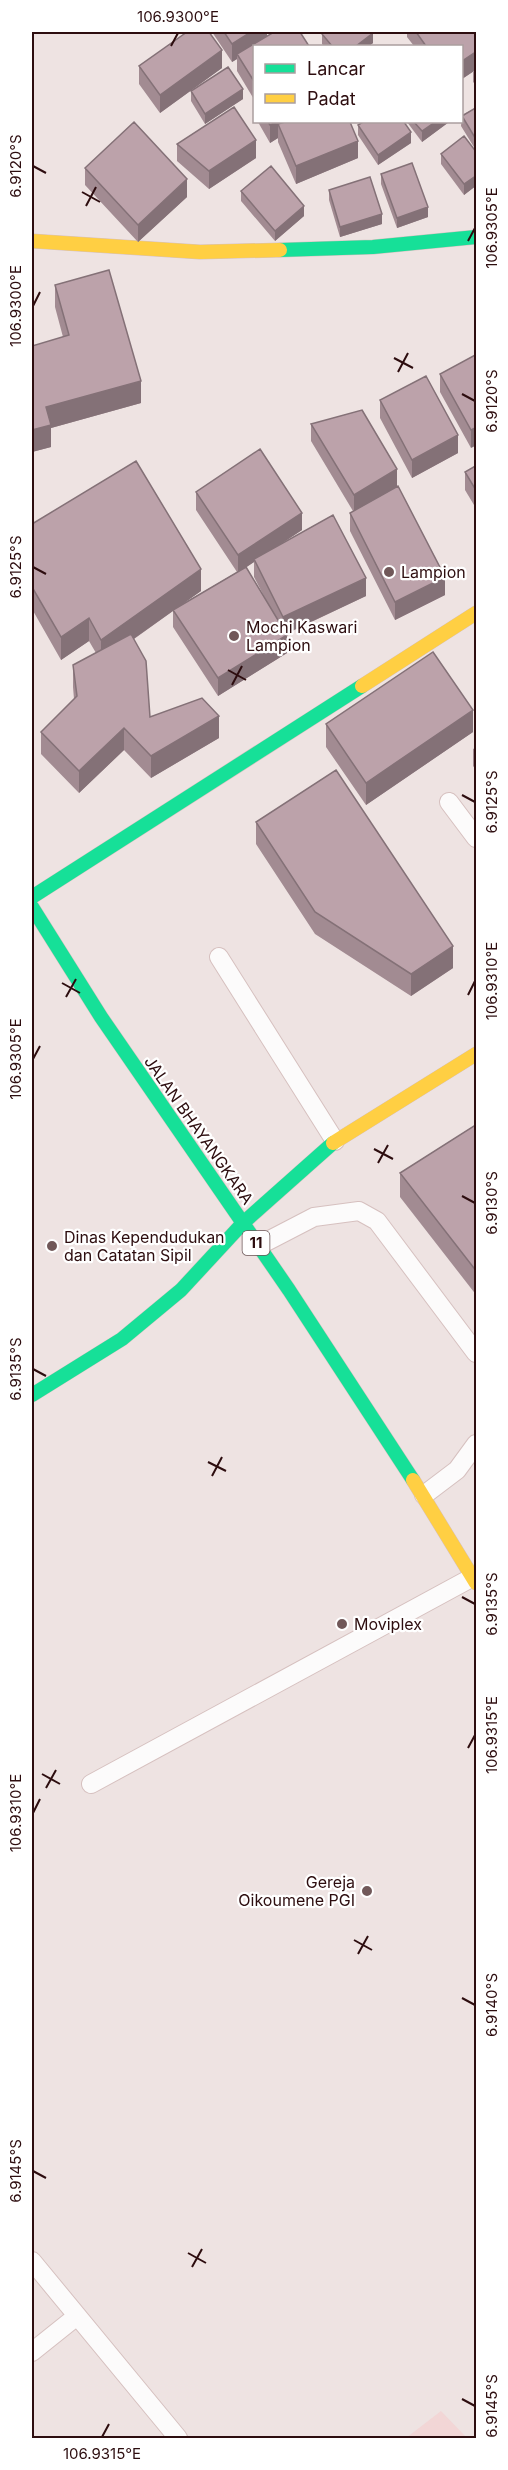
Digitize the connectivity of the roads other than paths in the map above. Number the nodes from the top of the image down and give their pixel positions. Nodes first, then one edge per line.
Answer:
1 (477, 237) edge
2 (32, 241) edge
3 (477, 613) edge
4 (449, 802) dead end
5 (477, 838) edge
6 (32, 897) edge
7 (32, 907) edge
8 (219, 957) dead end
9 (477, 1054) edge
10 (335, 1141) junction
11 (243, 1223) junction
12 (258, 1246) junction
13 (477, 1353) edge
14 (32, 1395) edge
15 (477, 1444) edge
16 (424, 1495) junction
17 (475, 1580) edge
18 (91, 1784) dead end
19 (32, 2261) edge
20 (77, 2316) junction
21 (32, 2352) edge
22 (178, 2439) edge

1 - 2 main road
3 - 6 main road
4 - 5 lane
7 - 11 main road, JALAN BHAYANGKARA / 11
8 - 10 lane
9 - 10 main road
10 - 11 main road
11 - 12 main road, JALAN BHAYANGKARA / 11
11 - 14 main road
12 - 13 lane
12 - 16 main road, JALAN BHAYANGKARA / 11
15 - 16 lane
16 - 17 main road, JALAN BHAYANGKARA / 11
17 - 18 lane
19 - 20 lane
20 - 21 lane
20 - 22 lane

